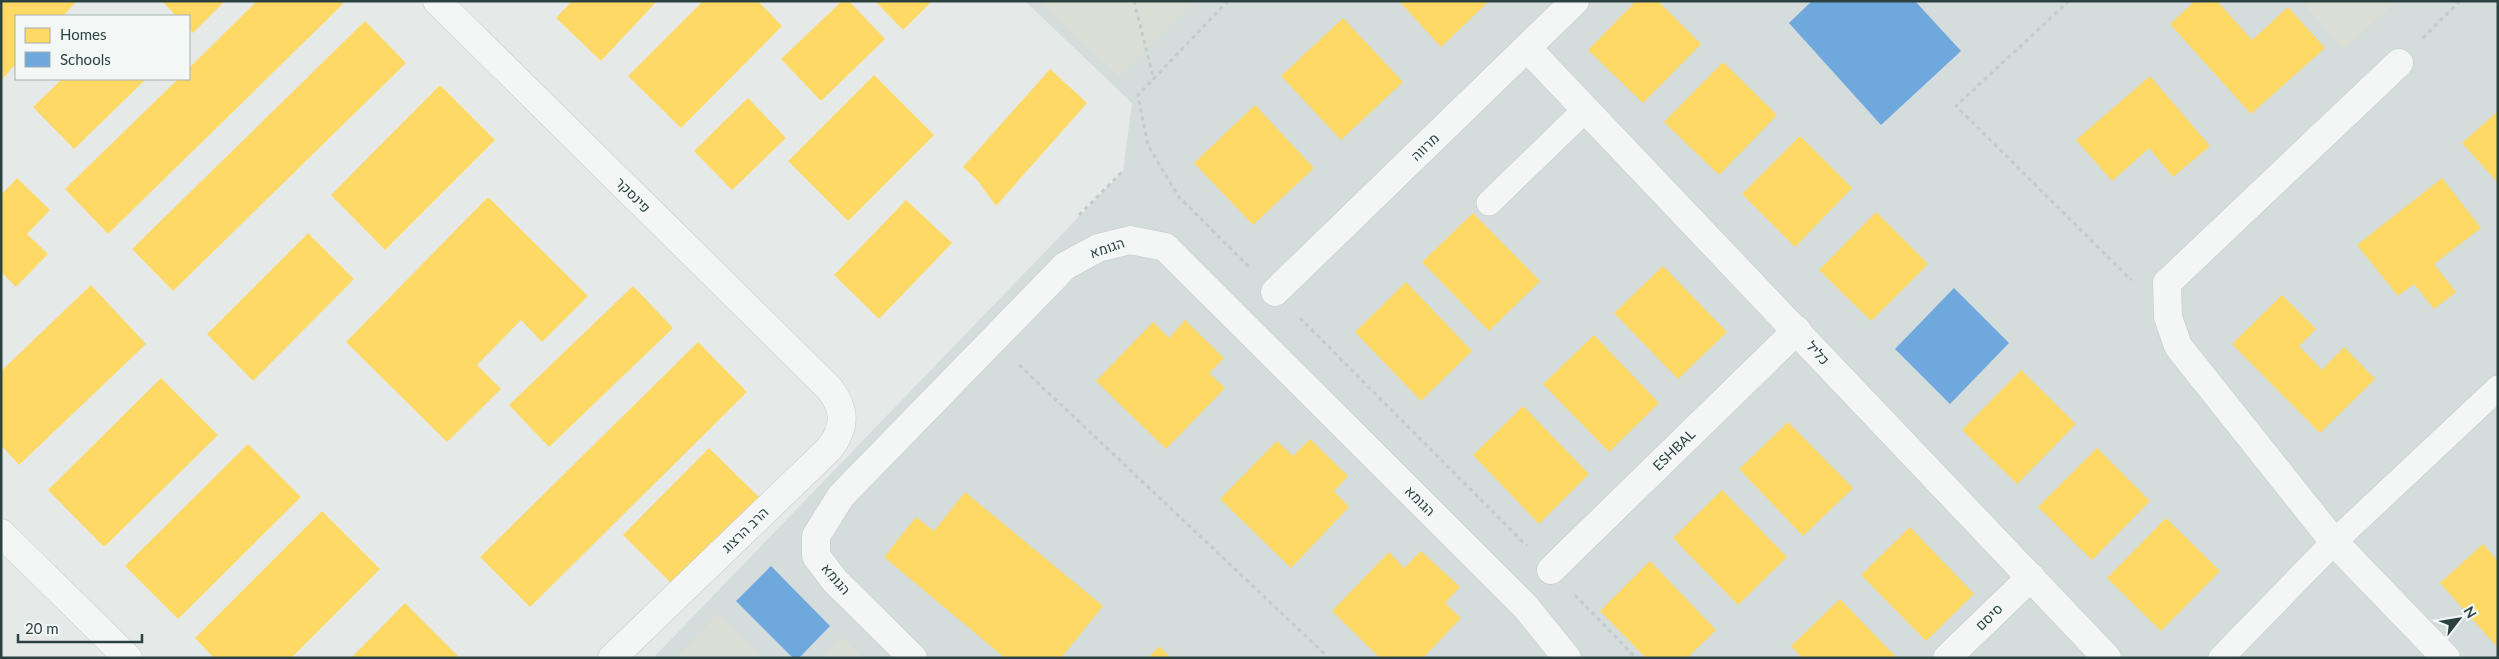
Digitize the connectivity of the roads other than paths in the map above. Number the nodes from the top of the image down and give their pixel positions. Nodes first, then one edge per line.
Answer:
1 (437, 1) edge
2 (1575, 1) edge
3 (1528, 48) junction
4 (2399, 63) road end
5 (1586, 109) junction
6 (1489, 203) dead end
7 (1275, 292) road end
8 (1797, 330) junction
9 (829, 388) joint
10 (2498, 388) edge
11 (1, 533) edge
12 (2334, 542) junction
13 (1551, 570) road end
14 (2031, 577) junction
15 (128, 658) edge
16 (612, 658) edge
17 (913, 658) edge
18 (1567, 658) edge
19 (1947, 658) edge
20 (2107, 658) edge
21 (2221, 658) edge
22 (2446, 658) edge

1 - 9 street, פינסקר
2 - 3 street, מרווה
3 - 5 street, כליל
3 - 7 street, מרווה
4 - 12 street
5 - 6 lane
5 - 8 street, כליל
8 - 13 street, ESHBAL
8 - 14 street, כליל
9 - 16 street, הרב הרצוג
10 - 12 lane
11 - 15 street
12 - 21 lane
12 - 22 street
14 - 19 street, סיסם
14 - 20 street, כליל
17 - 18 street, הגומא

